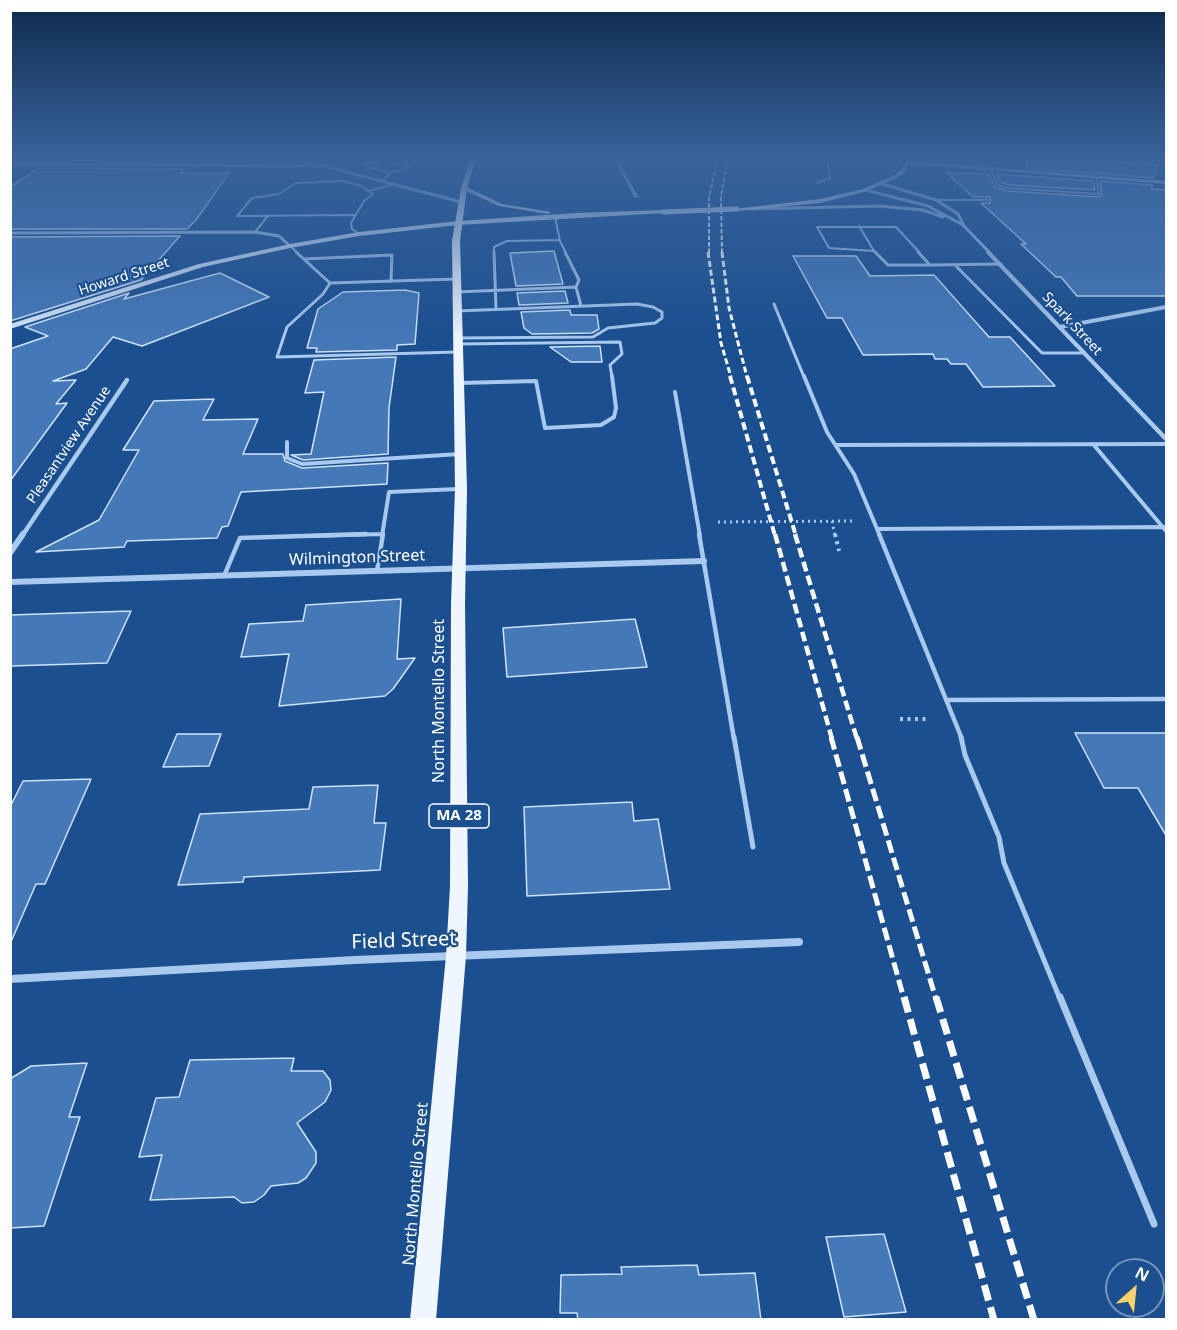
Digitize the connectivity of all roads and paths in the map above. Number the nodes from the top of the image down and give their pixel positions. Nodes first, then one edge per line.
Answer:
1 (266, 218) edge
2 (353, 218) edge
3 (459, 218) edge
4 (540, 218) edge
5 (555, 218) edge
6 (945, 218) edge
7 (950, 218) edge
8 (960, 218) edge
9 (458, 224) junction
10 (963, 225) junction
11 (859, 226) junction
12 (255, 232) junction
13 (10, 233) edge
14 (359, 234) junction
15 (560, 240) junction
16 (290, 246) junction
17 (874, 251) junction
18 (304, 259) junction
19 (1001, 264) junction
20 (930, 265) junction
21 (955, 265) junction
22 (456, 279) junction
23 (391, 281) junction
24 (330, 283) junction
25 (576, 287) junction
26 (495, 291) junction
27 (456, 292) junction
28 (774, 304) dead end
29 (581, 306) junction
30 (1167, 307) edge
31 (496, 309) junction
32 (456, 311) junction
33 (10, 327) edge
34 (1060, 327) junction
35 (457, 345) junction
36 (1085, 353) junction
37 (127, 380) dead end
38 (457, 383) junction
39 (675, 392) dead end
40 (1167, 438) edge
41 (286, 442) dead end
42 (1093, 444) junction
43 (1167, 444) edge
44 (836, 445) junction
45 (460, 454) junction
46 (461, 489) junction
47 (832, 521) junction
48 (873, 521) junction
49 (697, 522) junction
50 (1165, 527) edge
51 (877, 529) junction
52 (1167, 531) edge
53 (383, 534) junction
54 (839, 551) dead end
55 (10, 553) edge
56 (704, 561) junction
57 (459, 569) junction
58 (377, 571) junction
59 (224, 576) junction
60 (10, 582) edge
61 (1167, 699) edge
62 (947, 700) junction
63 (753, 847) dead end
64 (800, 942) dead end
65 (456, 956) junction
66 (10, 978) edge
67 (1154, 1224) dead end
68 (423, 1320) edge

1 - 12 lane
2 - 14 lane
3 - 9 main road, North Montello Street / MA 28
4 - 9 main road, Howard Street
5 - 15 lane
6 - 10 street, Spark Street
7 - 10 street, Spark Street
8 - 10 street, Spark Street
9 - 14 main road, Howard Street
9 - 22 main road, North Montello Street / MA 28
10 - 19 street, Spark Street
11 - 17 lane
11 - 17 lane
11 - 20 lane
12 - 13 street
12 - 16 street
14 - 16 main road, Howard Street
15 - 25 lane
15 - 26 lane
16 - 18 lane
16 - 33 main road, Howard Street
17 - 20 lane
18 - 23 lane
18 - 24 lane
19 - 21 lane
19 - 34 street, Spark Street
20 - 21 lane
21 - 36 lane
22 - 23 lane
22 - 27 main road, North Montello Street / MA 28
23 - 24 lane
24 - 35 lane
25 - 26 lane
25 - 29 lane
26 - 27 lane
26 - 31 lane
27 - 32 main road, North Montello Street / MA 28
28 - 44 lane
29 - 31 lane
29 - 35 lane
30 - 34 street
31 - 32 lane
32 - 35 main road, North Montello Street / MA 28
34 - 36 street, Spark Street
35 - 38 main road, North Montello Street / MA 28
35 - 38 lane
36 - 40 street, Spark Street
37 - 55 street, Pleasantview Avenue
38 - 45 main road, North Montello Street / MA 28
39 - 49 lane
41 - 45 lane
42 - 43 lane
42 - 44 lane
42 - 50 lane
44 - 48 lane
45 - 46 main road, North Montello Street / MA 28
46 - 53 lane
46 - 57 main road, North Montello Street / MA 28
47 - 48 path
47 - 49 path
47 - 54 path
48 - 51 lane
49 - 56 lane
50 - 51 lane
50 - 52 lane
51 - 62 lane
53 - 58 lane
53 - 59 lane
56 - 57 street, Wilmington Street
56 - 63 lane
57 - 58 street, Wilmington Street
57 - 65 main road, North Montello Street / MA 28
58 - 59 street, Wilmington Street
59 - 60 street, Wilmington Street
61 - 62 lane
62 - 67 lane
64 - 65 street, Field Street
65 - 66 street, Field Street
65 - 68 main road, North Montello Street / MA 28

